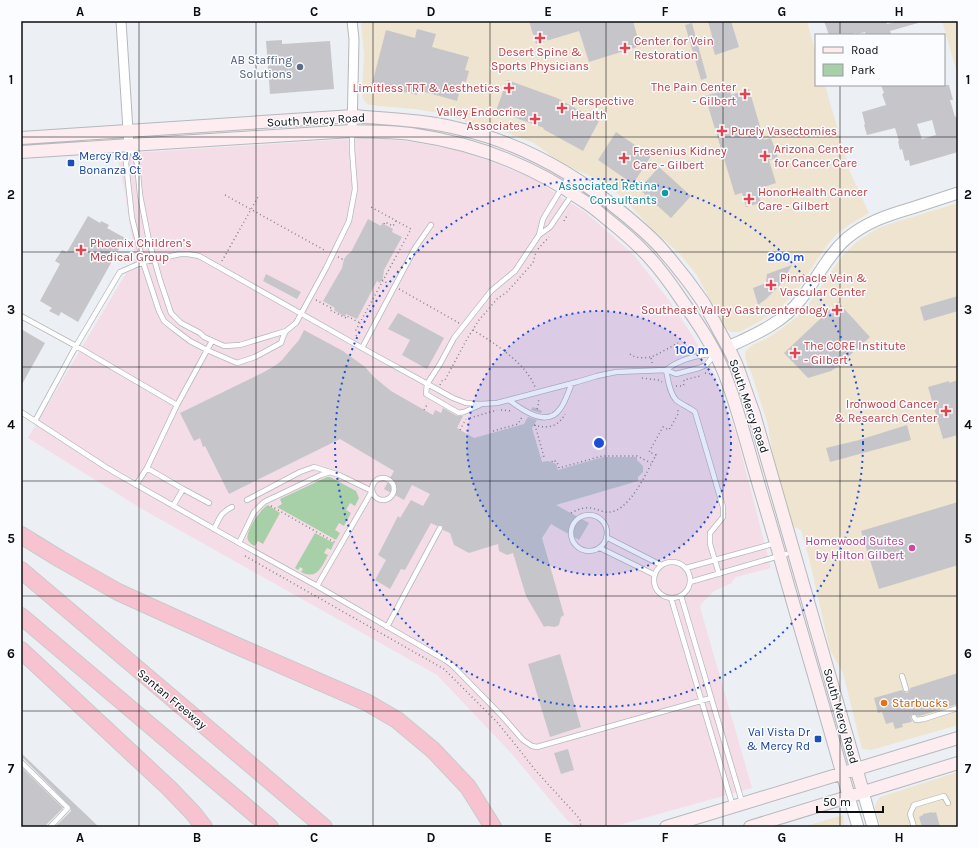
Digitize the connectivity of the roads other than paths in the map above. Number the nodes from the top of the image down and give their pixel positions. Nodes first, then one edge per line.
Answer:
1 (122, 21) edge
2 (352, 21) edge
3 (352, 116) junction
4 (128, 131) junction
5 (352, 131) junction
6 (21, 138) edge
7 (130, 146) junction
8 (21, 152) edge
9 (569, 175) junction
10 (581, 182) junction
11 (562, 187) junction
12 (958, 193) edge
13 (573, 194) junction
14 (431, 225) dead end
15 (539, 234) junction
16 (154, 259) junction
17 (143, 262) junction
18 (301, 314) junction
19 (21, 316) edge
20 (286, 331) junction
21 (212, 341) junction
22 (76, 346) junction
23 (728, 347) junction
24 (362, 348) junction
25 (207, 350) junction
26 (715, 354) junction
27 (666, 370) junction
28 (572, 383) junction
29 (427, 384) junction
30 (509, 400) junction
31 (480, 404) junction
32 (177, 405) junction
33 (21, 412) edge
34 (35, 421) junction
35 (147, 468) junction
36 (330, 472) junction
37 (136, 484) junction
38 (184, 489) junction
39 (372, 491) junction
40 (247, 500) dead end
41 (210, 503) dead end
42 (174, 506) junction
43 (232, 507) dead end
44 (440, 528) dead end
45 (214, 529) junction
46 (21, 535) edge
47 (606, 537) junction
48 (239, 543) junction
49 (776, 543) junction
50 (600, 548) junction
51 (783, 555) junction
52 (715, 560) junction
53 (661, 565) junction
54 (686, 568) junction
55 (21, 570) edge
56 (719, 574) junction
57 (655, 576) junction
58 (690, 582) junction
59 (317, 586) junction
60 (681, 596) junction
61 (671, 598) junction
62 (21, 616) edge
63 (387, 627) junction
64 (21, 650) edge
65 (902, 676) dead end
66 (906, 689) dead end
67 (712, 698) junction
68 (702, 701) junction
69 (958, 708) edge
70 (914, 717) dead end
71 (958, 738) edge
72 (21, 762) edge
73 (958, 763) edge
74 (856, 769) junction
75 (842, 774) junction
76 (863, 792) junction
77 (849, 797) junction
78 (948, 803) dead end
79 (738, 806) junction
80 (50, 827) edge
81 (204, 827) edge
82 (270, 827) edge
83 (324, 827) edge
84 (493, 827) edge
85 (666, 827) edge
86 (750, 827) edge
87 (858, 827) edge
88 (873, 827) edge
89 (914, 827) edge

1 - 4 street
2 - 3 street
3 - 4 main road, South Mercy Road
3 - 5 street
3 - 9 main road, South Mercy Road
4 - 6 main road, South Mercy Road
4 - 7 street
5 - 7 main road, South Mercy Road
5 - 11 main road, South Mercy Road
5 - 18 lane
7 - 8 main road, South Mercy Road
7 - 16 lane
7 - 17 lane
9 - 10 main road, South Mercy Road
9 - 11 lane
10 - 13 lane
10 - 23 main road, South Mercy Road
11 - 13 main road, South Mercy Road
11 - 15 lane
12 - 23 street
13 - 15 lane
13 - 26 main road, South Mercy Road
14 - 24 lane
15 - 29 lane
16 - 17 lane
16 - 18 lane
16 - 21 lane
17 - 22 lane
17 - 25 lane
18 - 20 lane
18 - 24 lane
19 - 22 lane
20 - 21 lane
20 - 25 lane
21 - 25 lane
22 - 32 lane
22 - 34 lane
23 - 26 main road
23 - 74 main road, South Mercy Road
24 - 29 lane
25 - 32 lane
26 - 27 lane
26 - 27 lane
26 - 49 main road, South Mercy Road
27 - 28 lane
27 - 52 lane
28 - 30 lane
28 - 30 lane
29 - 31 lane
29 - 31 lane
30 - 31 lane
32 - 35 lane
33 - 34 lane
34 - 37 lane
35 - 37 lane
35 - 38 lane
36 - 39 lane
36 - 40 lane
36 - 48 lane
37 - 42 lane
38 - 41 lane
38 - 42 lane
39 - 39 lane
39 - 59 lane
42 - 45 lane
43 - 45 lane
44 - 63 lane
45 - 48 lane
46 - 84 highway
47 - 50 lane
47 - 50 lane
47 - 53 lane
48 - 59 lane
49 - 51 main road, South Mercy Road
49 - 52 lane
50 - 57 lane
51 - 56 lane
51 - 75 main road, South Mercy Road
52 - 54 lane
52 - 56 lane
53 - 54 lane
53 - 57 lane
54 - 58 lane
55 - 83 highway, Santan Freeway
56 - 58 lane
57 - 61 lane
58 - 60 lane
59 - 63 lane
60 - 61 lane
60 - 67 lane
61 - 68 lane
62 - 82 highway
63 - 68 lane
64 - 81 highway
65 - 66 lane
67 - 68 lane
67 - 79 lane
68 - 79 lane
69 - 70 lane
71 - 74 main road
72 - 80 lane
73 - 76 main road
74 - 75 main road
74 - 76 main road, South Mercy Road
75 - 77 main road, South Mercy Road
75 - 79 main road
76 - 77 main road
76 - 88 street
77 - 86 main road
77 - 87 street
78 - 89 lane
79 - 85 main road

